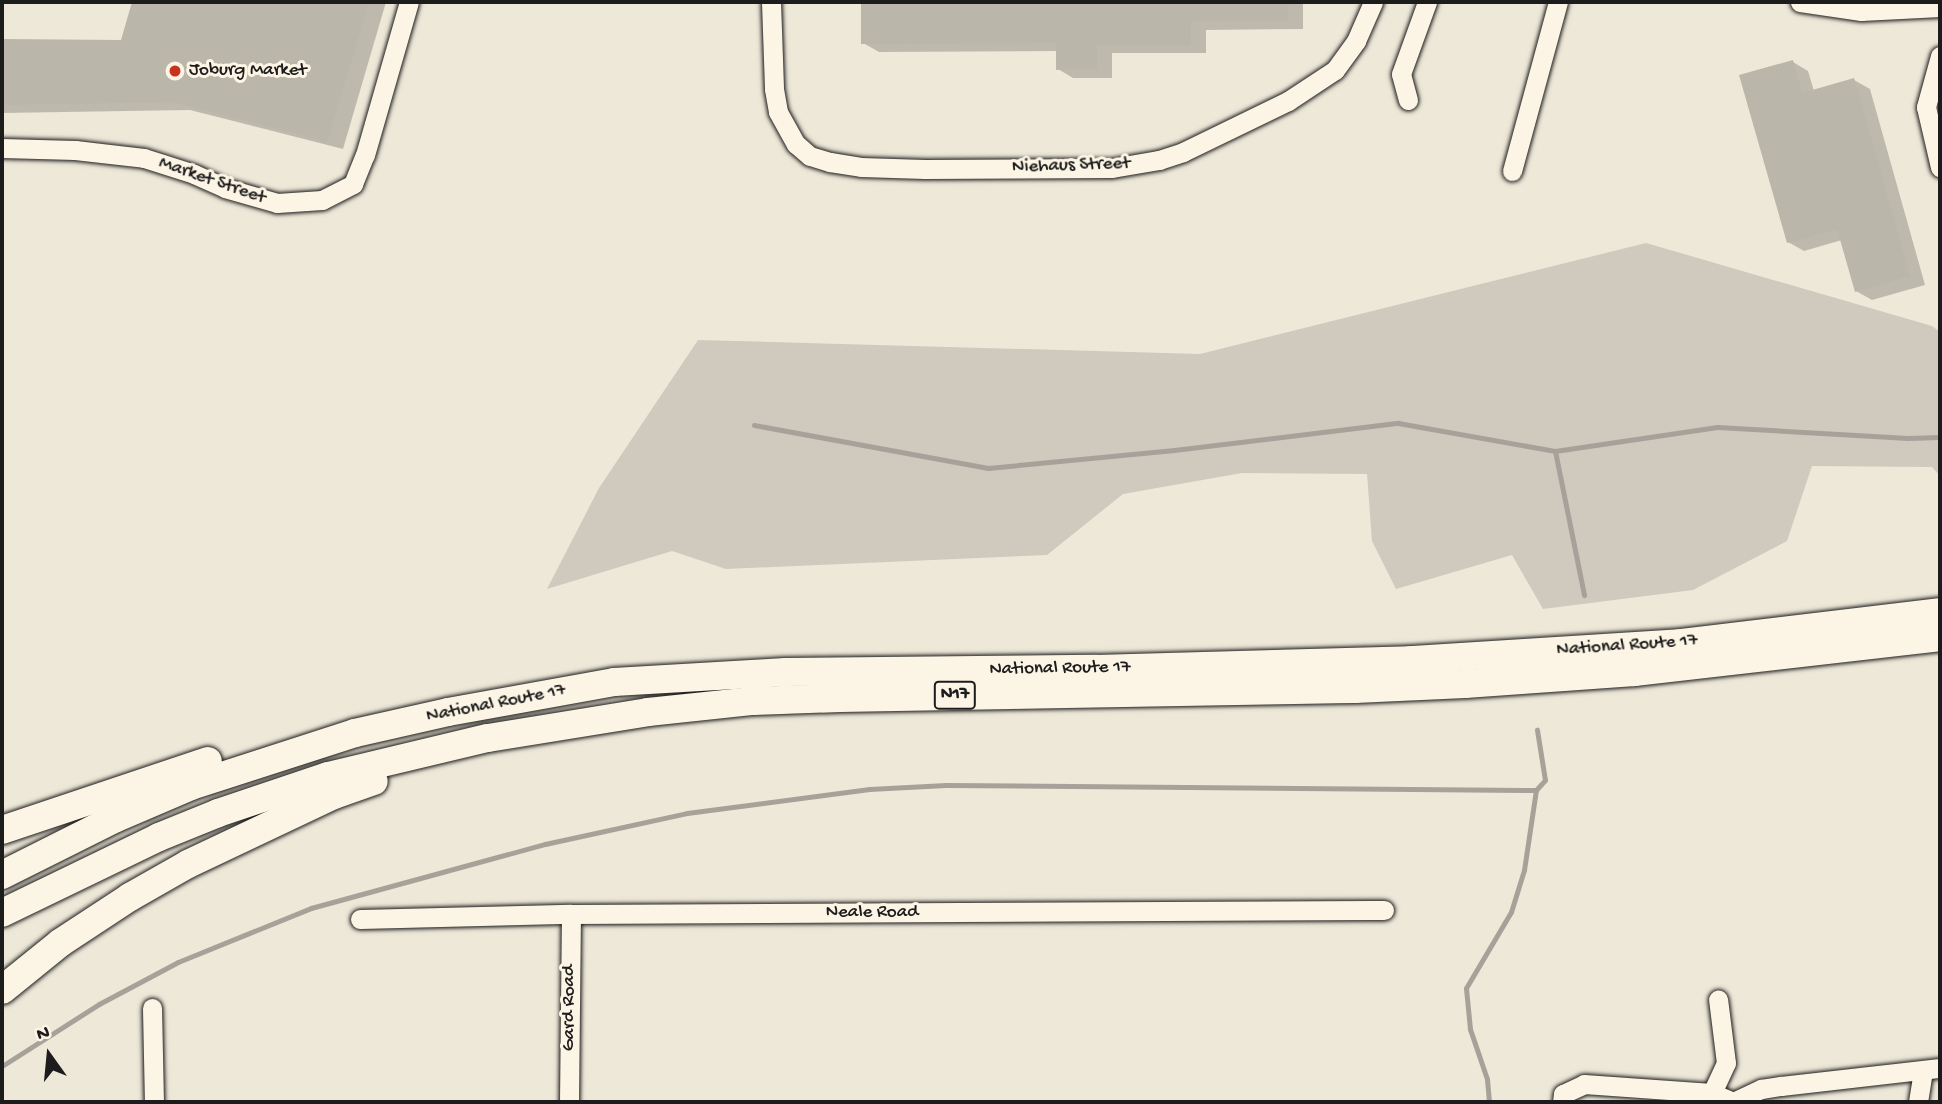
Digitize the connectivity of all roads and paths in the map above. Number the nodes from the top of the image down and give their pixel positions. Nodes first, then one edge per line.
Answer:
1 (409, 2) edge
2 (771, 2) edge
3 (1373, 2) edge
4 (1427, 2) edge
5 (1558, 2) edge
6 (1800, 2) edge
7 (1940, 7) edge
8 (1940, 55) edge
9 (1408, 100) dead end
10 (2, 148) edge
11 (1940, 167) edge
12 (1512, 171) dead end
13 (1940, 612) edge
14 (1940, 638) edge
15 (614, 682) junction
16 (488, 738) junction
17 (2, 830) edge
18 (2, 875) edge
19 (1384, 910) dead end
20 (2, 913) edge
21 (570, 914) junction
22 (360, 919) dead end
23 (2, 990) edge
24 (1718, 999) dead end
25 (152, 1008) dead end
26 (1932, 1069) edge
27 (1713, 1093) junction
28 (154, 1102) edge
29 (569, 1102) edge
30 (1562, 1102) edge
31 (1733, 1102) edge
32 (1919, 1102) edge

1 - 10 street, Market Street
2 - 3 street, Niehaus Street
4 - 9 street
5 - 12 street
6 - 7 street
8 - 11 street
13 - 15 highway, National Route 17 / N17
14 - 16 highway, N17
15 - 17 highway
15 - 18 highway, National Route 17 / N17
16 - 20 highway, N17
16 - 23 highway
19 - 21 street, Neale Road
21 - 22 street, Neale Road
21 - 29 street, Gard Road
24 - 27 street
25 - 28 street
26 - 31 street
26 - 32 street
27 - 30 street
27 - 31 street

